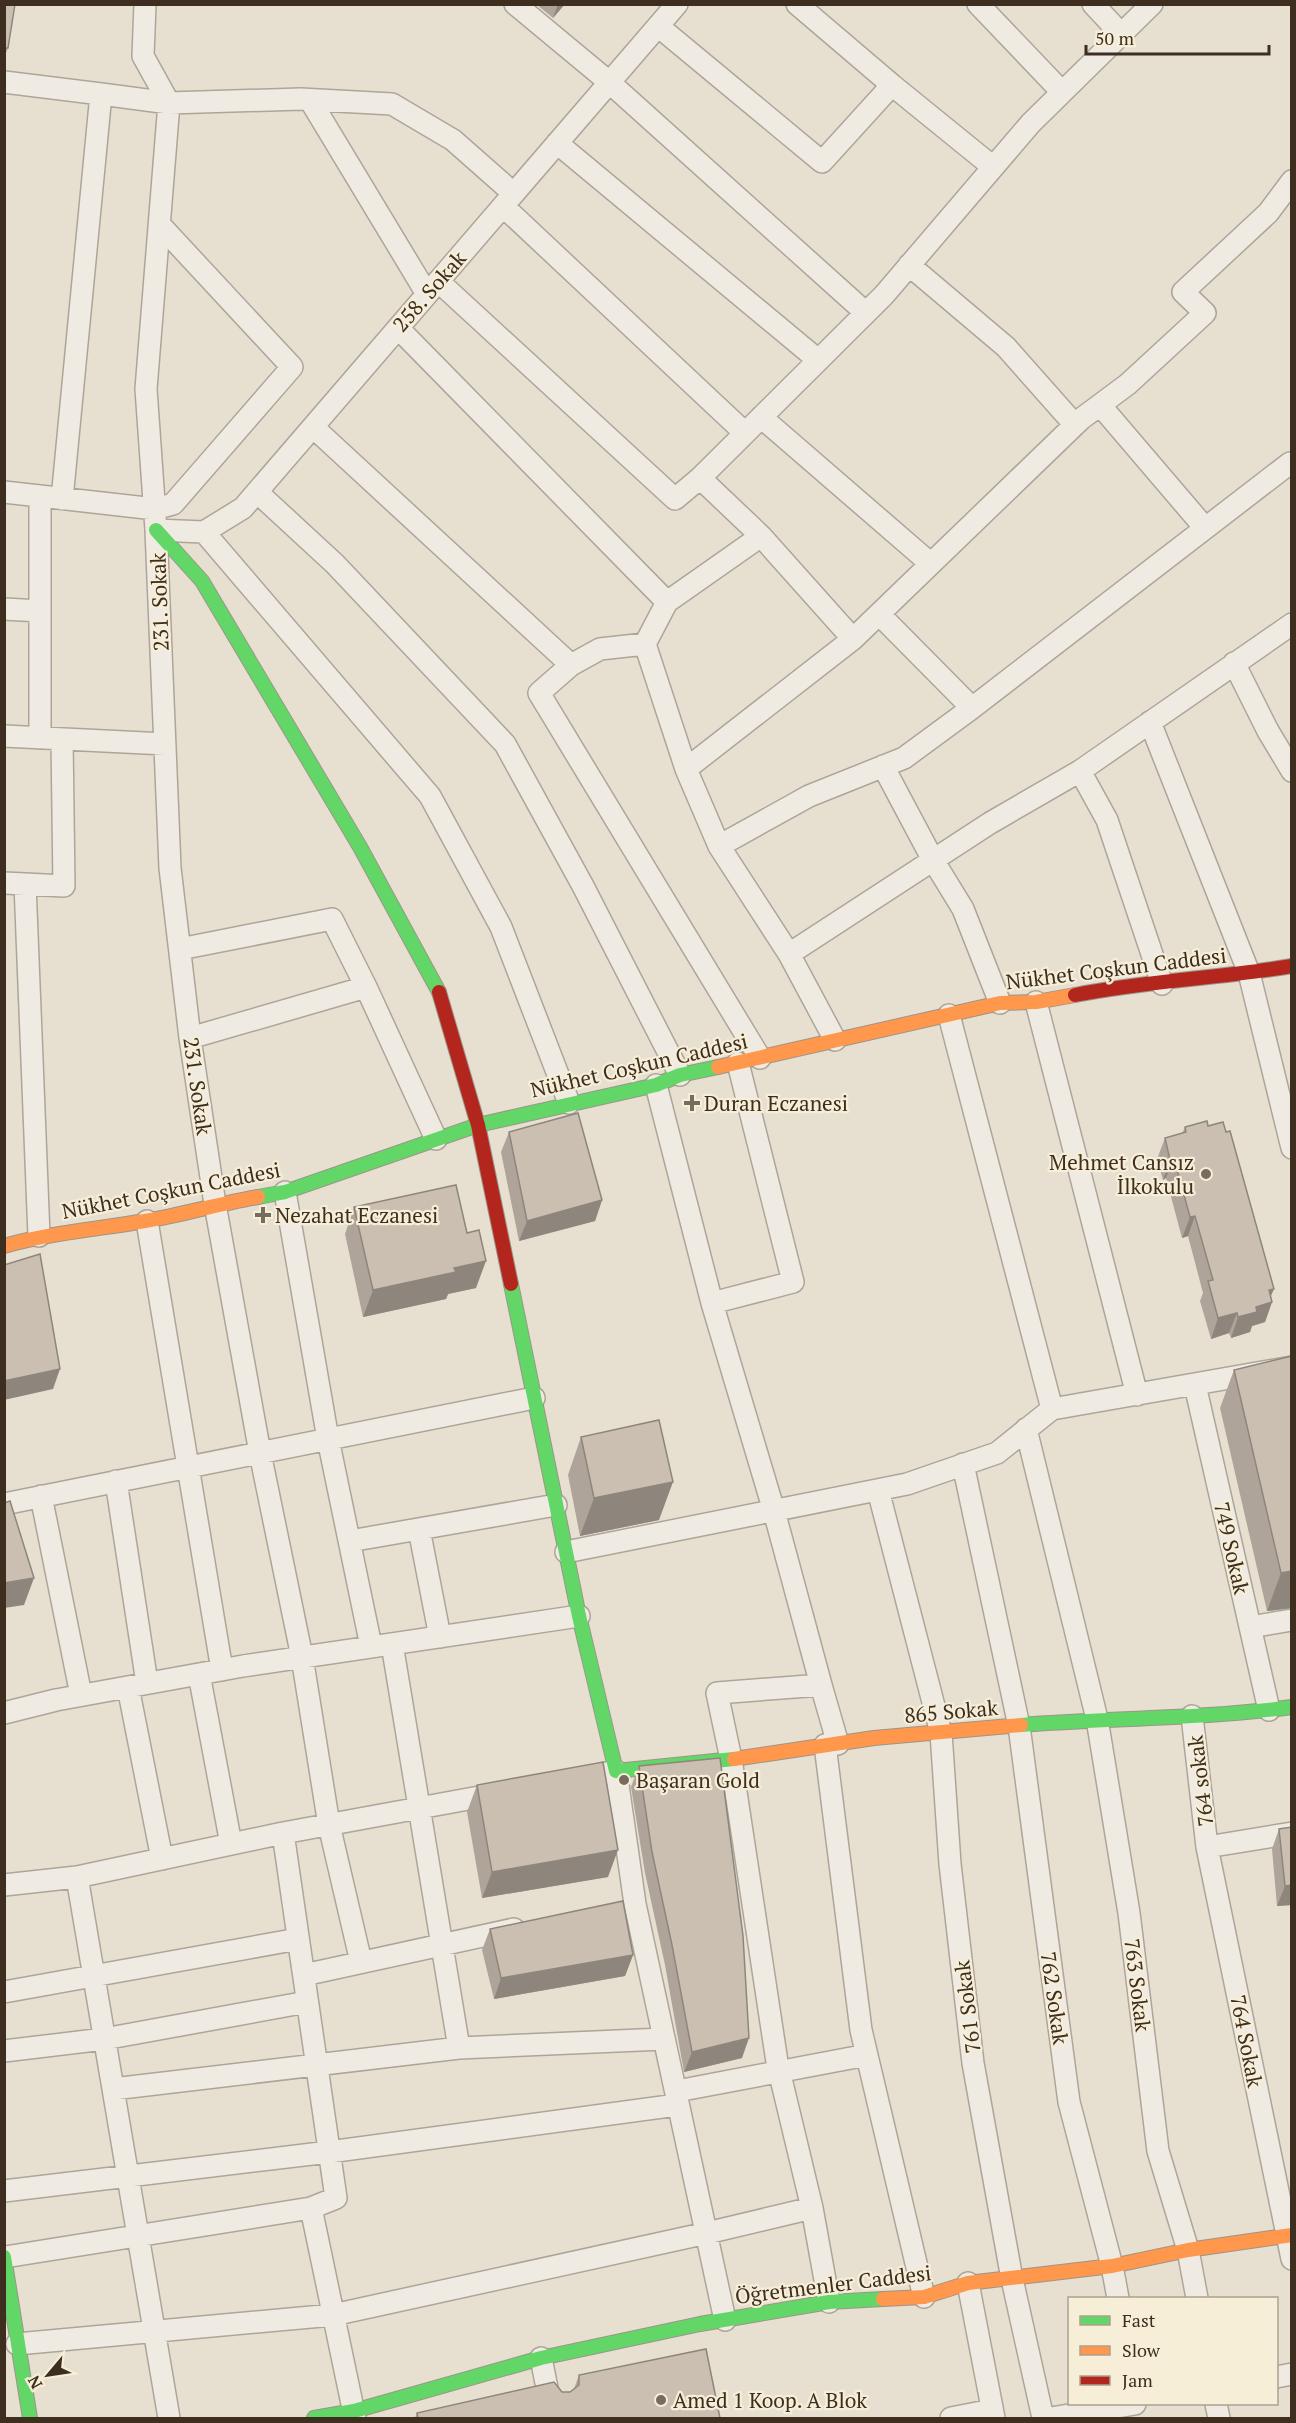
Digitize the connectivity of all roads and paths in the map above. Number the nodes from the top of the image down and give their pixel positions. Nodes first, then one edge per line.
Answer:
1 (145, 4) edge
2 (515, 4) edge
3 (677, 4) edge
4 (797, 4) edge
5 (978, 4) edge
6 (1093, 4) edge
7 (1152, 4) edge
8 (658, 26) junction
9 (1121, 34) junction
10 (4, 82) edge
11 (609, 82) junction
12 (892, 85) junction
13 (1062, 92) junction
14 (101, 94) junction
15 (310, 100) junction
16 (169, 103) junction
17 (557, 143) junction
18 (993, 167) junction
19 (1292, 181) edge
20 (508, 200) junction
21 (160, 225) junction
22 (909, 265) junction
23 (433, 288) junction
24 (866, 313) junction
25 (398, 328) junction
26 (818, 360) junction
27 (1100, 405) junction
28 (761, 417) junction
29 (1075, 425) junction
30 (313, 427) junction
31 (745, 433) junction
32 (1291, 463) edge
33 (700, 478) junction
34 (4, 492) edge
35 (256, 492) junction
36 (40, 496) junction
37 (62, 499) junction
38 (156, 520) junction
39 (1205, 528) junction
40 (204, 531) junction
41 (761, 536) junction
42 (931, 564) junction
43 (667, 602) junction
44 (4, 609) edge
45 (40, 611) junction
46 (879, 614) junction
47 (1292, 624) edge
48 (853, 639) junction
49 (645, 644) junction
50 (1234, 663) junction
51 (571, 665) junction
52 (972, 708) junction
53 (1150, 722) junction
54 (4, 736) edge
55 (40, 738) junction
56 (62, 739) junction
57 (165, 744) junction
58 (883, 766) junction
59 (686, 769) junction
60 (1080, 771) junction
61 (1292, 771) edge
62 (719, 846) junction
63 (933, 860) junction
64 (15, 884) edge
65 (180, 949) junction
66 (789, 954) junction
67 (1292, 966) edge
68 (1249, 974) junction
69 (1162, 984) junction
70 (366, 987) junction
71 (1036, 1002) junction
72 (1000, 1003) junction
73 (949, 1015) junction
74 (190, 1038) junction
75 (835, 1040) junction
76 (760, 1058) junction
77 (738, 1063) junction
78 (680, 1075) junction
79 (656, 1085) junction
80 (569, 1103) junction
81 (478, 1125) junction
82 (436, 1139) junction
83 (1292, 1148) edge
84 (285, 1192) junction
85 (215, 1204) junction
86 (147, 1221) junction
87 (39, 1236) junction
88 (4, 1246) edge
89 (712, 1303) junction
90 (1292, 1367) edge
91 (1195, 1385) junction
92 (1137, 1395) junction
93 (534, 1398) junction
94 (1052, 1409) junction
95 (1026, 1429) junction
96 (328, 1439) junction
97 (260, 1453) junction
98 (963, 1464) junction
99 (187, 1468) junction
100 (116, 1481) junction
101 (878, 1490) junction
102 (41, 1496) junction
103 (4, 1504) edge
104 (556, 1505) junction
105 (774, 1511) junction
106 (419, 1529) junction
107 (350, 1541) junction
108 (566, 1552) junction
109 (579, 1616) junction
110 (1292, 1620) edge
111 (1250, 1628) junction
112 (440, 1636) junction
113 (382, 1645) junction
114 (302, 1657) junction
115 (222, 1670) junction
116 (199, 1674) junction
117 (138, 1685) junction
118 (821, 1685) junction
119 (81, 1695) junction
120 (1292, 1707) edge
121 (1269, 1710) junction
122 (4, 1713) edge
123 (1192, 1716) junction
124 (1097, 1719) junction
125 (1019, 1726) junction
126 (941, 1733) junction
127 (832, 1744) junction
128 (731, 1759) junction
129 (616, 1771) junction
130 (581, 1778) edge
131 (524, 1788) edge
132 (421, 1808) junction
133 (329, 1825) junction
134 (283, 1833) junction
135 (1292, 1833) edge
136 (231, 1844) junction
137 (1208, 1847) junction
138 (162, 1859) junction
139 (77, 1877) junction
140 (4, 1885) edge
141 (635, 1904) junction
142 (612, 1909) edge
143 (532, 1925) edge
144 (298, 1939) junction
145 (441, 1945) junction
146 (361, 1962) junction
147 (304, 1975) junction
148 (94, 1976) junction
149 (4, 1992) edge
150 (307, 2002) junction
151 (105, 2039) junction
152 (663, 2039) junction
153 (459, 2048) junction
154 (4, 2051) edge
155 (867, 2055) junction
156 (317, 2064) junction
157 (779, 2073) junction
158 (113, 2089) junction
159 (677, 2098) junction
160 (329, 2152) junction
161 (128, 2177) junction
162 (4, 2191) edge
163 (312, 2208) junction
164 (812, 2208) junction
165 (707, 2233) junction
166 (1289, 2235) edge
167 (138, 2237) junction
168 (1188, 2250) junction
169 (4, 2257) edge
170 (1292, 2259) edge
171 (1112, 2266) junction
172 (1012, 2279) junction
173 (968, 2283) junction
174 (924, 2297) junction
175 (1118, 2297) edge
176 (1197, 2297) edge
177 (829, 2302) junction
178 (333, 2315) junction
179 (725, 2320) junction
180 (154, 2330) junction
181 (17, 2344) junction
182 (541, 2358) junction
183 (1126, 2405) edge
184 (993, 2414) edge
185 (354, 2415) edge
186 (30, 2418) edge
187 (168, 2418) edge
188 (314, 2418) edge
189 (553, 2418) edge
190 (951, 2418) edge
191 (1043, 2418) edge
192 (1051, 2418) edge

1 - 16 street
2 - 11 street
3 - 8 street, 258. Sokak
4 - 12 street
5 - 13 street
6 - 9 street
7 - 9 street
8 - 11 street, 258. Sokak
8 - 12 street
9 - 13 street
10 - 14 street
11 - 17 street, 258. Sokak
11 - 24 street
12 - 18 street
13 - 18 street
14 - 16 street
14 - 37 street
15 - 16 street
15 - 20 street
15 - 23 street
16 - 21 street, 231. Sokak
17 - 20 street, 258. Sokak
17 - 26 street
18 - 22 street
19 - 27 street
20 - 23 street, 258. Sokak
20 - 31 street
21 - 38 street, 231. Sokak
21 - 38 street
22 - 24 street
22 - 29 street
23 - 25 street, 258. Sokak
23 - 33 street
24 - 26 street
25 - 30 street, 258. Sokak
25 - 43 street
26 - 28 street
27 - 29 street
27 - 39 street
28 - 31 street
28 - 42 street
29 - 42 street
30 - 35 street, 258. Sokak
30 - 51 street
31 - 33 street
32 - 39 street
33 - 41 street
34 - 36 street
35 - 40 street, 258. Sokak
35 - 78 street
36 - 37 street
36 - 45 street
37 - 38 street
38 - 40 street
38 - 57 street, 231. Sokak
38 - 81 street
39 - 52 street
40 - 80 street
41 - 43 street
41 - 48 street
42 - 46 street
43 - 49 street
44 - 45 street
45 - 55 street
46 - 48 street
46 - 52 street
47 - 50 street
48 - 59 street
49 - 51 street
49 - 59 street
50 - 53 street
50 - 61 street
51 - 76 street
52 - 58 street
53 - 60 street
53 - 68 street
54 - 55 street
55 - 56 street
56 - 57 street
56 - 64 street
57 - 65 street, 231. Sokak
58 - 62 street
58 - 63 street
59 - 62 street
60 - 63 street
60 - 69 street
62 - 66 street
63 - 66 street
63 - 72 street
64 - 87 street
65 - 70 street
65 - 74 street, 231. Sokak
66 - 75 street
67 - 68 street, Nükhet Coşkun Caddesi
68 - 69 street, Nükhet Coşkun Caddesi
68 - 83 street
69 - 71 street, Nükhet Coşkun Caddesi
70 - 74 street
70 - 82 street
71 - 72 street, Nükhet Coşkun Caddesi
71 - 92 street
72 - 73 street, Nükhet Coşkun Caddesi
73 - 75 street, Nükhet Coşkun Caddesi
73 - 94 street
74 - 85 street, 231. Sokak
75 - 76 street, Nükhet Coşkun Caddesi
76 - 77 street, Nükhet Coşkun Caddesi
77 - 78 street, Nükhet Coşkun Caddesi
77 - 89 street
78 - 79 street, Nükhet Coşkun Caddesi
79 - 80 street, Nükhet Coşkun Caddesi
79 - 89 street
80 - 81 street, Nükhet Coşkun Caddesi
81 - 82 street, Nükhet Coşkun Caddesi
81 - 93 street
82 - 84 street, Nükhet Coşkun Caddesi
84 - 85 street, Nükhet Coşkun Caddesi
84 - 96 street
85 - 86 street, Nükhet Coşkun Caddesi
85 - 97 street, 231. Sokak
86 - 87 street, Nükhet Coşkun Caddesi
86 - 99 street
87 - 88 street, Nükhet Coşkun Caddesi
89 - 105 street
90 - 91 street
91 - 92 street
91 - 111 street, 749 Sokak
92 - 94 street
93 - 96 street
93 - 104 street
94 - 95 street
95 - 98 street
95 - 124 street, 763 Sokak
96 - 97 street
96 - 107 street
97 - 99 street
97 - 114 street, 231. Sokak
98 - 101 street
98 - 125 street, 762 Sokak
99 - 100 street
99 - 115 street
100 - 102 street
100 - 117 street
101 - 105 street
101 - 126 street, 761 Sokak
102 - 103 street
102 - 119 street
104 - 106 street
104 - 108 street
105 - 108 street
105 - 118 street
106 - 107 street
106 - 112 street
107 - 113 street
108 - 109 street
109 - 112 street
109 - 129 street
110 - 111 street
111 - 121 street, 749 Sokak
112 - 113 street
113 - 114 street
113 - 132 street
114 - 115 street
114 - 133 street, 231. Sokak
115 - 116 street
116 - 117 street
116 - 136 street
117 - 119 street
117 - 138 street
118 - 127 street
118 - 128 street
119 - 122 street
120 - 121 street, 865 Sokak
121 - 123 street, 865 Sokak
123 - 124 street, 865 Sokak
123 - 137 street, 764 sokak
124 - 125 street, 865 Sokak
124 - 168 street, 763 Sokak
125 - 126 street, 865 Sokak
125 - 171 street, 762 Sokak
126 - 127 street, 865 Sokak
126 - 172 street, 761 Sokak
127 - 128 street, 865 Sokak
127 - 155 street
128 - 129 street, 865 Sokak
128 - 157 street
129 - 130 street
129 - 141 street
131 - 132 street
132 - 133 street
132 - 145 street
133 - 134 street
133 - 146 street, 231. Sokak
134 - 136 street
134 - 144 street
135 - 137 street
136 - 138 street
137 - 166 street, 764 Sokak
138 - 139 street
139 - 140 street
139 - 148 street
141 - 142 street
141 - 152 street
143 - 145 street
144 - 147 street
144 - 148 street
145 - 146 street
145 - 153 street
146 - 147 street
147 - 150 street
148 - 149 street
148 - 151 street
150 - 151 street
150 - 156 street
151 - 154 street
151 - 158 street
152 - 153 street
152 - 159 street
153 - 156 street
155 - 157 street
155 - 174 street
156 - 158 street
156 - 160 street
157 - 159 street
157 - 164 street
158 - 161 street
159 - 160 street
159 - 165 street
160 - 161 street
160 - 163 street
161 - 162 street
161 - 167 street
163 - 167 street
163 - 178 street
164 - 165 street
164 - 177 street
165 - 178 street
165 - 179 street
166 - 168 street, Öğretmenler Caddesi
166 - 170 street, 764 Sokak
167 - 169 street
167 - 180 street
168 - 171 street, Öğretmenler Caddesi
168 - 176 street, 763 Sokak
169 - 181 street
171 - 172 street, Öğretmenler Caddesi
171 - 175 street, 762 Sokak
172 - 173 street, Öğretmenler Caddesi
172 - 191 street, 761 Sokak
173 - 174 street, Öğretmenler Caddesi
173 - 184 street
174 - 177 street, Öğretmenler Caddesi
177 - 179 street, Öğretmenler Caddesi
178 - 180 street
178 - 185 street
179 - 182 street, Öğretmenler Caddesi
180 - 181 street
180 - 187 street
181 - 186 street
182 - 185 street, Öğretmenler Caddesi
182 - 189 street
183 - 192 street
184 - 190 street
185 - 188 street, Öğretmenler Caddesi

